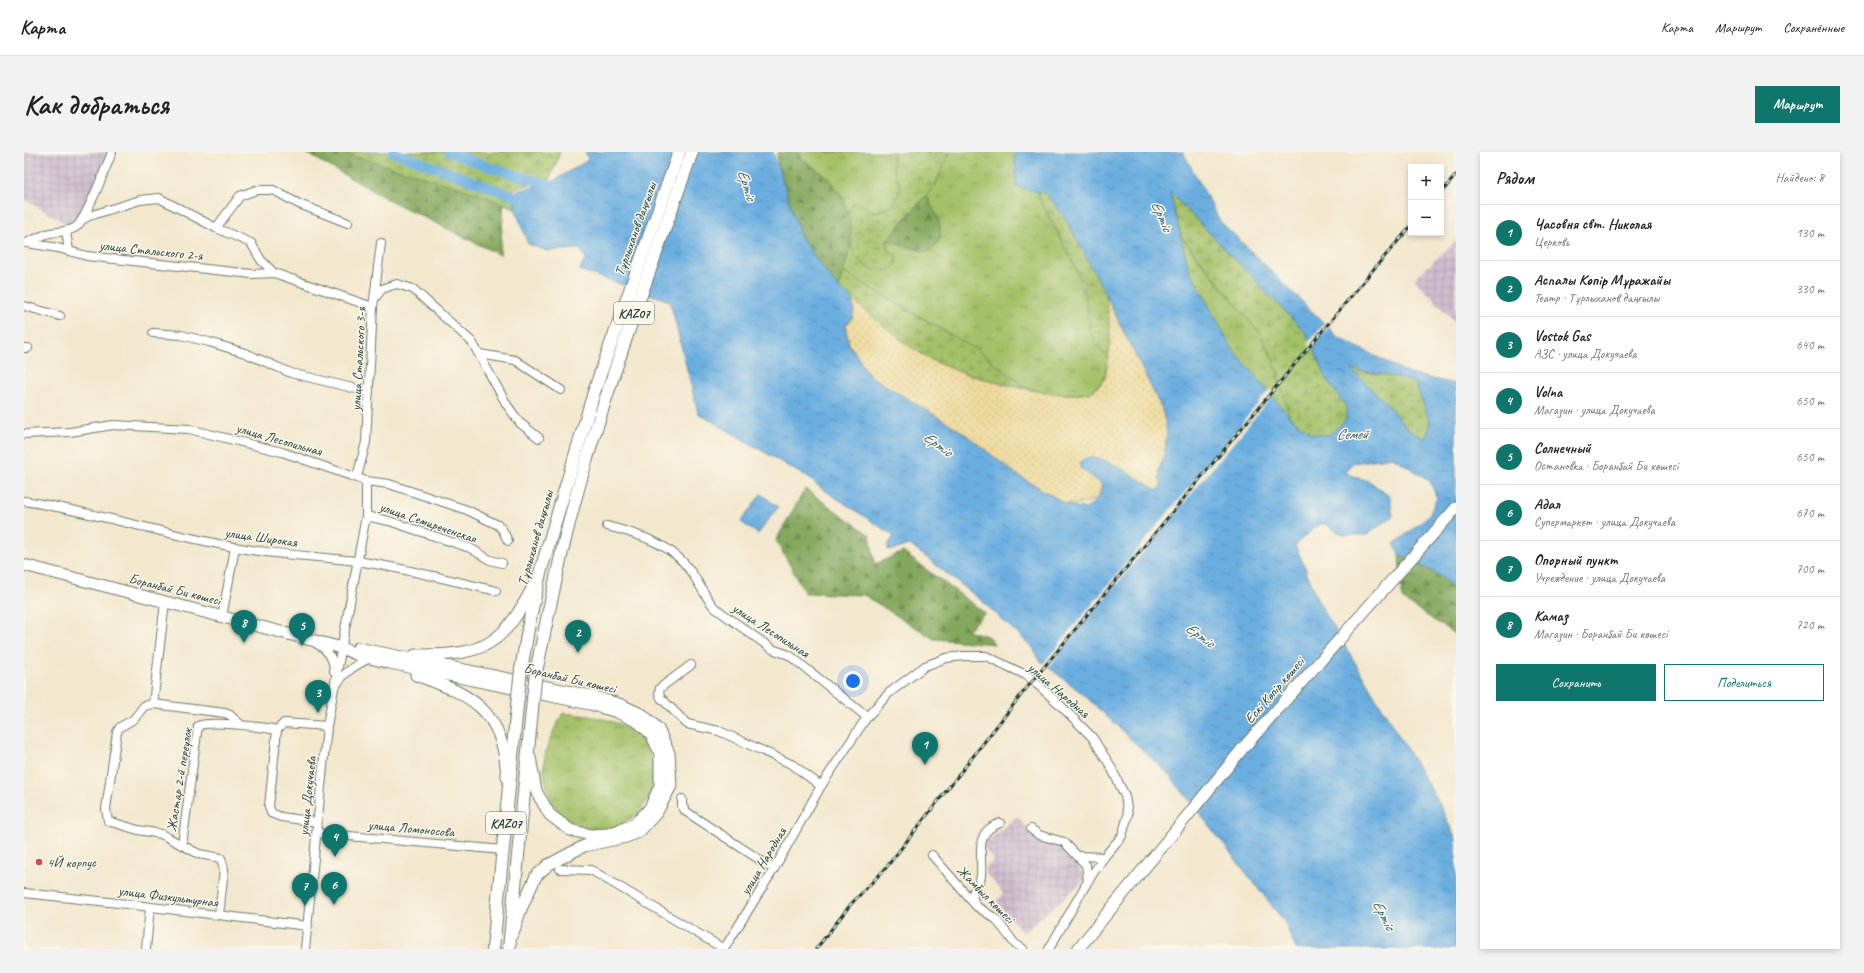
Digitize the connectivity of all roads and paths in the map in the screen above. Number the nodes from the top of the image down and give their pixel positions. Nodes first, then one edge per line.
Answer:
1 (112, 152) edge
2 (679, 152) edge
3 (692, 152) edge
4 (82, 220) junction
5 (348, 223) dead end
6 (216, 228) junction
7 (66, 231) junction
8 (380, 243) dead end
9 (25, 244) edge
10 (69, 251) junction
11 (274, 273) junction
12 (375, 298) junction
13 (24, 306) edge
14 (373, 306) junction
15 (60, 316) dead end
16 (153, 333) dead end
17 (480, 354) junction
18 (561, 390) dead end
19 (369, 392) junction
20 (24, 434) edge
21 (538, 438) dead end
22 (576, 474) junction
23 (357, 477) junction
24 (366, 481) junction
25 (24, 500) edge
26 (1456, 508) edge
27 (366, 516) junction
28 (607, 526) dead end
29 (508, 542) dead end
30 (235, 548) junction
31 (358, 561) junction
32 (502, 563) dead end
33 (24, 565) edge
34 (540, 574) junction
35 (496, 591) dead end
36 (165, 602) junction
37 (222, 617) junction
38 (310, 639) junction
39 (342, 648) junction
40 (370, 658) junction
41 (391, 659) junction
42 (691, 665) dead end
43 (333, 690) junction
44 (154, 704) junction
45 (867, 717) junction
46 (240, 724) junction
47 (327, 726) junction
48 (277, 730) junction
49 (528, 744) junction
50 (821, 786) junction
51 (508, 799) junction
52 (682, 799) dead end
53 (316, 822) junction
54 (1000, 823) dead end
55 (1031, 829) dead end
56 (316, 833) junction
57 (625, 833) junction
58 (182, 845) junction
59 (503, 850) junction
60 (932, 855) dead end
61 (1079, 856) junction
62 (1104, 857) junction
63 (774, 869) junction
64 (560, 870) dead end
65 (1088, 881) junction
66 (24, 893) edge
67 (976, 906) junction
68 (150, 907) junction
69 (219, 915) junction
70 (308, 926) junction
71 (509, 948) edge
72 (146, 949) edge
73 (305, 949) edge
74 (493, 949) edge
75 (724, 949) edge
76 (1023, 949) edge
77 (1049, 949) edge
78 (1078, 949) edge

1 - 4 street
2 - 22 highway, Тұрлыханов даңғылы / KAZ07
3 - 22 highway, Тұрлыханов даңғылы / KAZ07
4 - 6 street, улица Стальского 2-я
4 - 7 street, улица Стальского 2-я
5 - 6 street
6 - 11 street, улица Стальского 2-я
7 - 9 street
7 - 10 street
8 - 12 street, улица Стальского 3-я
9 - 10 street, улица Стальского 2-я
10 - 11 street, улица Стальского 2-я
11 - 14 street, улица Стальского 2-я
12 - 14 street, улица Стальского 3-я
12 - 17 street
13 - 15 street
14 - 19 street, улица Стальского 3-я
16 - 19 street
17 - 18 street
17 - 21 street
19 - 23 street, улица Стальского 3-я
20 - 23 street, улица Лесопильная
22 - 34 highway, Тұрлыханов даңғылы / KAZ07
22 - 49 highway, Тұрлыханов даңғылы / KAZ07, bridge
23 - 24 street, улица Лесопильная
24 - 27 street
24 - 29 street, улица Лесопильная
25 - 30 street, улица Широкая
26 - 78 main road, Ескі Көпір көшесі
27 - 31 street
27 - 32 street, улица Семиреченская
28 - 45 street, улица Лесопильная
30 - 31 street, улица Широкая
30 - 37 street
31 - 35 street, улица Широкая
31 - 39 street
33 - 36 main road, Боранбай Би көшесі
34 - 41 main road
34 - 51 highway, Тұрлыханов даңғылы / KAZ07, bridge
36 - 37 main road, Боранбай Би көшесі
36 - 44 street
37 - 38 main road, Боранбай Би көшесі
38 - 39 main road, Боранбай Би көшесі
38 - 43 street
39 - 40 main road, Боранбай Би көшесі
39 - 41 main road, Боранбай Би көшесі
39 - 43 street, улица Докучаева
40 - 41 main road, Боранбай Би көшесі
40 - 43 street
41 - 51 main road
41 - 57 main road, Боранбай Би көшесі
42 - 50 street
43 - 47 street, улица Докучаева
44 - 46 street
44 - 58 street
45 - 50 street, улица Народная
45 - 62 street, улица Народная
46 - 48 street, Жастар 2-й переулок
46 - 58 street, Жастар 2-й переулок
47 - 48 street
47 - 53 street, улица Докучаева
48 - 53 street
49 - 57 main road
49 - 71 highway, Тұрлыханов даңғылы / KAZ07
50 - 63 street, улица Народная
51 - 59 highway, Тұрлыханов даңғылы / KAZ07
52 - 63 street
53 - 56 street, улица Докучаева
54 - 67 street
55 - 61 street
56 - 59 street, улица Ломоносова
56 - 70 street, улица Докучаева
57 - 71 main road
58 - 69 street
59 - 74 highway, Тұрлыханов даңғылы / KAZ07
60 - 67 street, Жамбыл көшесі
61 - 62 street
61 - 65 street
62 - 65 street, улица Народная
63 - 75 street, улица Народная
64 - 75 street
65 - 77 street, улица Народная
66 - 68 street, улица Физкультурная
67 - 76 street, Жамбыл көшесі
68 - 69 street, улица Физкультурная
68 - 72 street
69 - 70 street, улица Физкультурная
70 - 73 street, улица Докучаева

